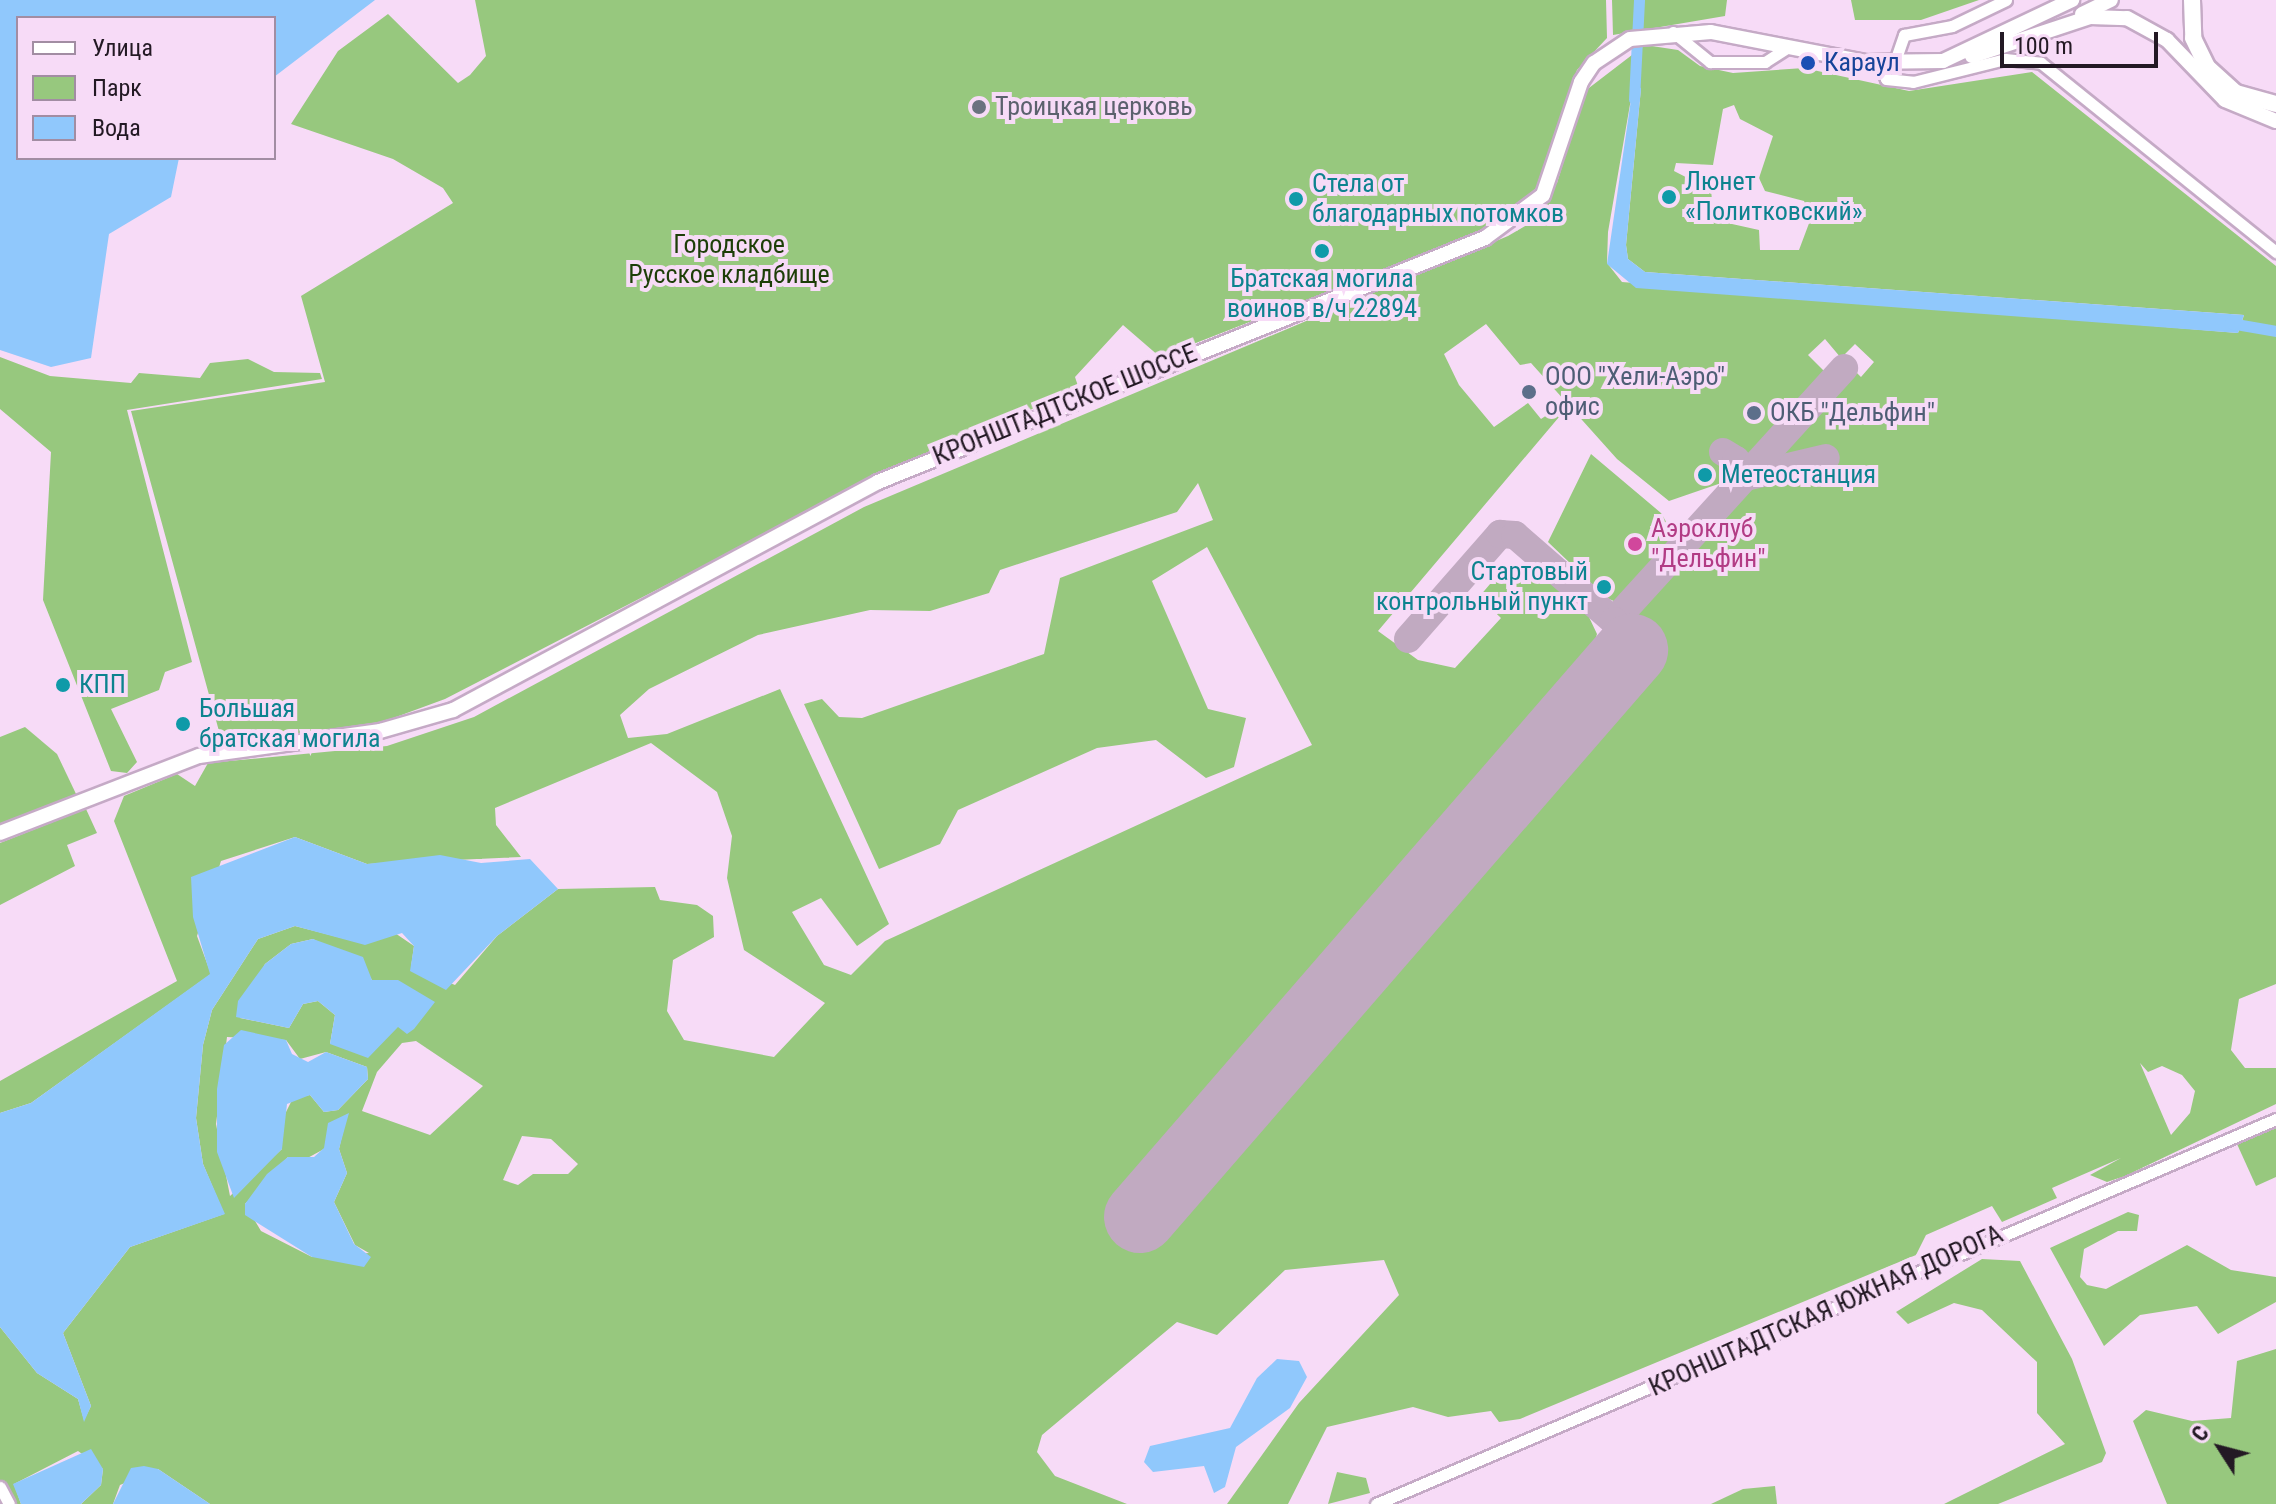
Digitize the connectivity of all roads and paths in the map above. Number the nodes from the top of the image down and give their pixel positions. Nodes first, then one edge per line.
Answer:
1 (2006, 0) edge
2 (2111, 0) edge
3 (2192, 0) edge
4 (2069, 2) edge
5 (2060, 25) junction
6 (1673, 31) junction
7 (1788, 47) junction
8 (1943, 61) junction
9 (1886, 64) junction
10 (2276, 104) edge
11 (2276, 121) edge
12 (2276, 252) edge
13 (0, 833) edge
14 (2276, 1119) edge
15 (0, 1487) edge
16 (9, 1504) edge
17 (1376, 1504) edge

1 - 9 street
2 - 5 street
3 - 10 main road
4 - 8 street, КРОНШТАДТСКОЕ ШОССЕ
5 - 8 street
5 - 11 street
6 - 7 street, КРОНШТАДТСКОЕ ШОССЕ
6 - 7 street
6 - 13 street, КРОНШТАДТСКОЕ ШОССЕ
7 - 9 street, КРОНШТАДТСКОЕ ШОССЕ
8 - 9 street, КРОНШТАДТСКОЕ ШОССЕ
9 - 12 street
14 - 17 street, КРОНШТАДТСКАЯ ЮЖНАЯ ДОРОГА
15 - 16 street

